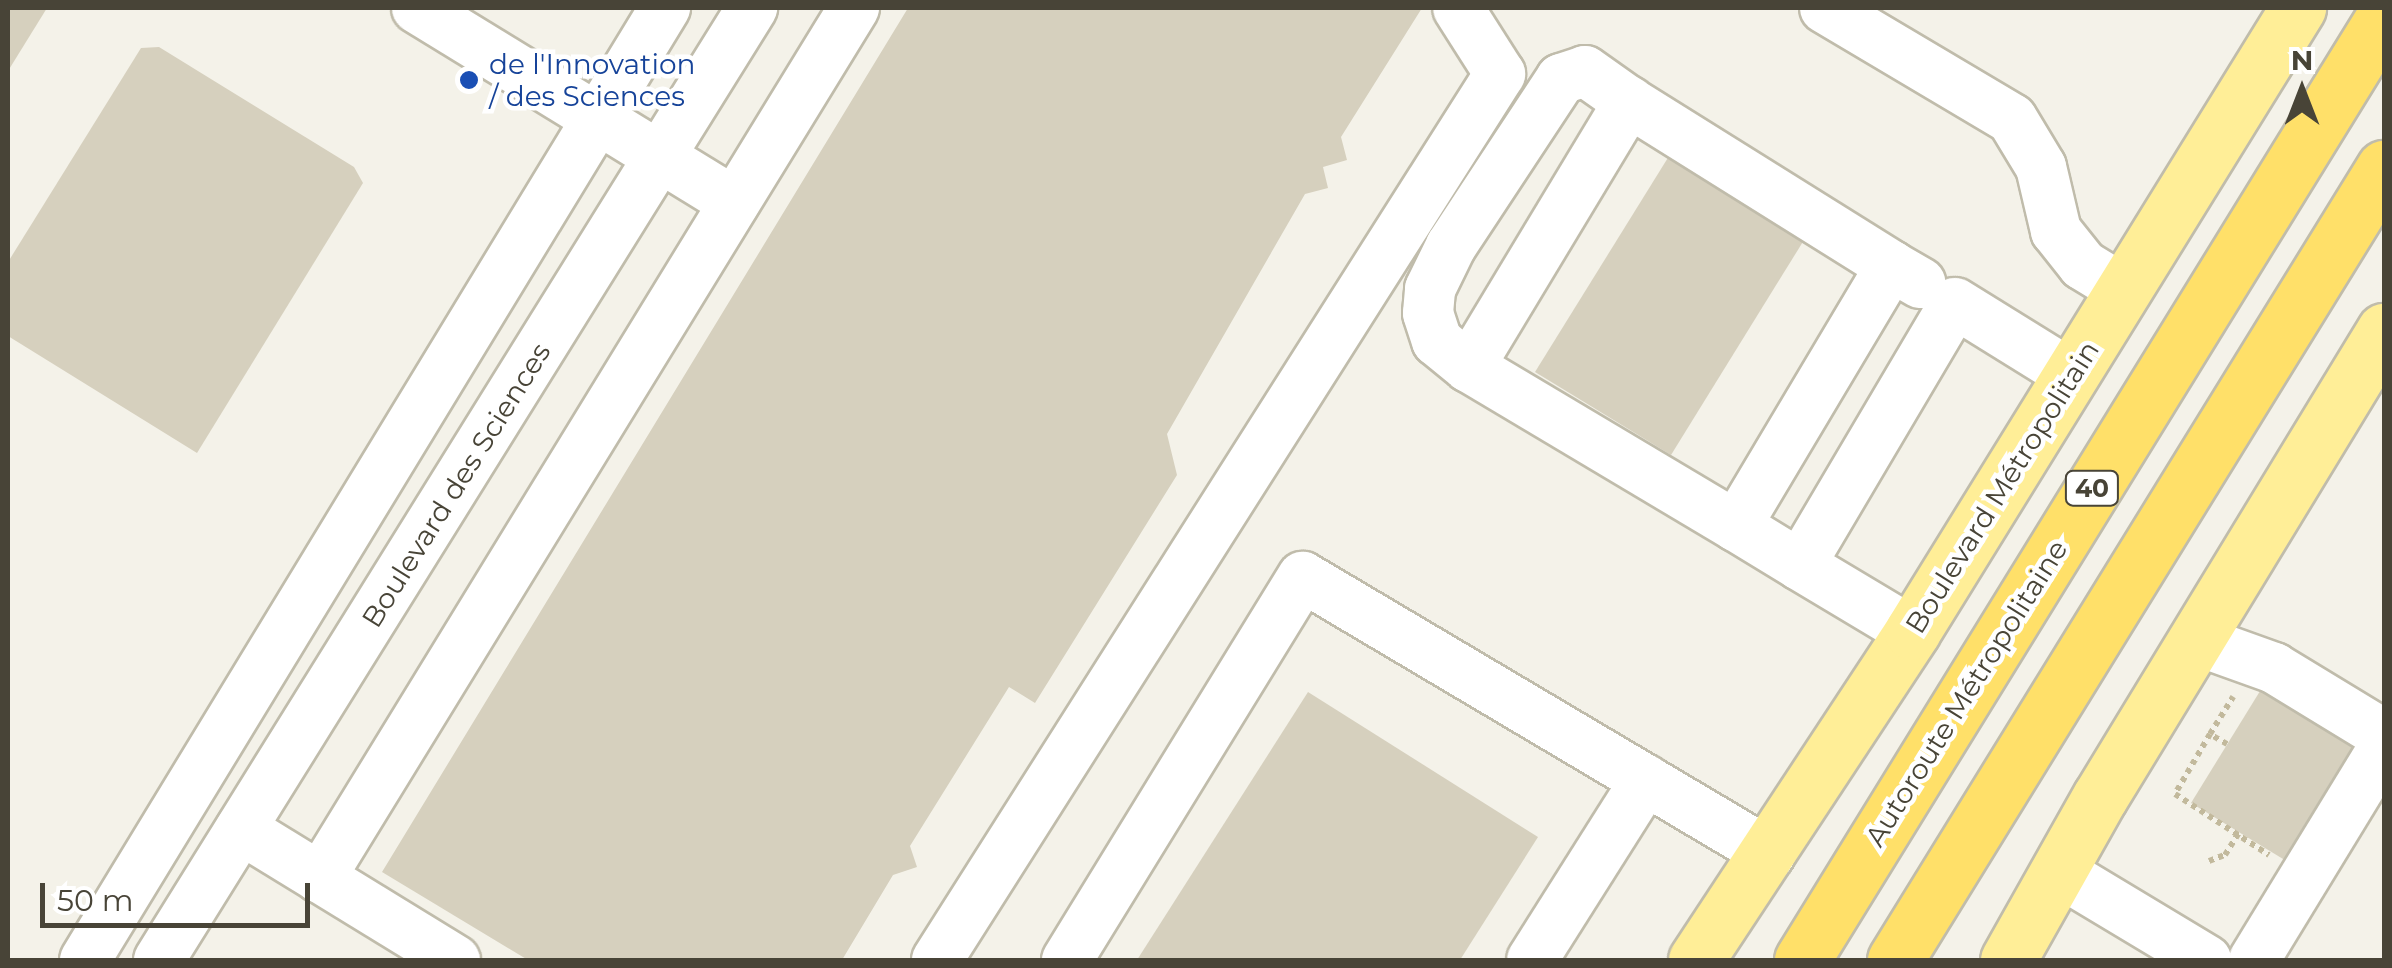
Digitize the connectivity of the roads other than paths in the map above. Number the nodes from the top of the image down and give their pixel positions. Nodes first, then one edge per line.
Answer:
1 (417, 8) edge
2 (664, 8) edge
3 (752, 8) edge
4 (854, 8) edge
5 (1458, 8) edge
6 (1825, 8) edge
7 (2298, 8) edge
8 (2384, 17) edge
9 (485, 24) edge
10 (1630, 102) junction
11 (597, 117) junction
12 (662, 156) junction
13 (2384, 168) edge
14 (734, 202) junction
15 (1890, 266) junction
16 (2124, 290) junction
17 (1955, 303) junction
18 (2384, 330) edge
19 (1474, 360) junction
20 (2071, 375) junction
21 (1736, 526) junction
22 (1800, 565) junction
23 (1912, 632) junction
24 (2196, 640) junction
25 (2384, 735) edge
26 (2384, 747) edge
27 (1646, 780) junction
28 (241, 829) junction
29 (1770, 854) junction
30 (2058, 871) junction
31 (320, 878) junction
32 (85, 960) edge
33 (159, 960) edge
34 (455, 960) edge
35 (937, 960) edge
36 (1068, 960) edge
37 (1532, 960) edge
38 (1696, 960) edge
39 (1802, 960) edge
40 (1896, 960) edge
41 (2008, 960) edge
42 (2206, 960) edge
43 (2254, 960) edge

1 - 9 street
2 - 11 street
3 - 12 street, Boulevard des Sciences
4 - 14 street
5 - 35 street
6 - 16 street
7 - 16 main road, Boulevard Métropolitain
8 - 39 highway, Autoroute Métropolitaine / 40
9 - 11 street
10 - 15 street
10 - 19 street
10 - 19 street
11 - 12 street
11 - 32 street
12 - 14 street
12 - 28 street, Boulevard des Sciences
13 - 40 highway
14 - 31 street
15 - 17 street
15 - 21 street
16 - 20 main road, Boulevard Métropolitain
17 - 20 street
17 - 22 street
18 - 24 main road
19 - 21 street
20 - 23 main road, Boulevard Métropolitain
21 - 22 street
22 - 23 street
23 - 29 main road, Boulevard Métropolitain
24 - 25 street
24 - 30 main road
26 - 43 street
27 - 29 street
27 - 36 street
27 - 37 street
28 - 31 street
28 - 33 street, Boulevard des Sciences
29 - 38 main road, Boulevard Métropolitain
30 - 41 main road
30 - 42 street
31 - 34 street

